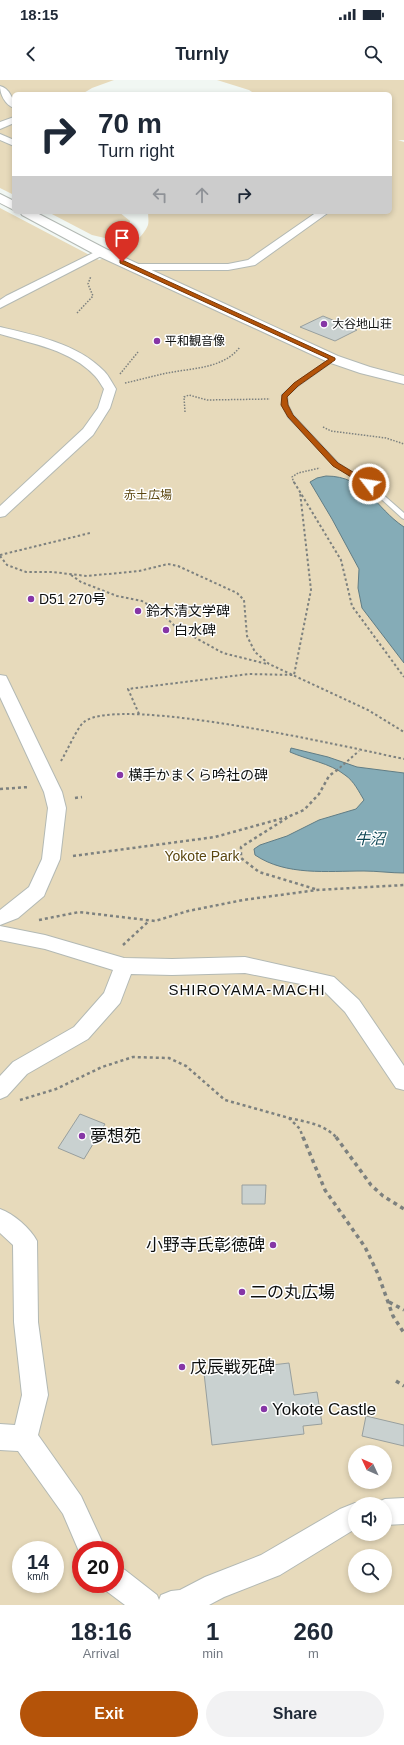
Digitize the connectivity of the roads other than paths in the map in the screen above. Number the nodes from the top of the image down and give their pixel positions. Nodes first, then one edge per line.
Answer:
1 (5, 80) edge
2 (0, 84) edge
3 (0, 88) edge
4 (12, 103) edge
5 (12, 121) edge
6 (0, 126) edge
7 (0, 137) edge
8 (12, 141) edge
9 (0, 198) edge
10 (12, 205) edge
11 (30, 214) edge
12 (321, 214) edge
13 (101, 252) junction
14 (133, 266) junction
15 (0, 305) edge
16 (0, 330) edge
17 (333, 359) junction
18 (404, 380) edge
19 (0, 513) edge
20 (404, 517) edge
21 (0, 680) edge
22 (0, 918) edge
23 (0, 933) edge
24 (116, 964) junction
25 (403, 1083) edge
26 (7, 1096) edge
27 (0, 1219) edge
28 (0, 1437) edge
29 (25, 1438) junction
30 (404, 1511) edge
31 (392, 1512) edge
32 (348, 1519) edge
33 (88, 1541) edge
34 (124, 1587) edge
35 (147, 1605) edge
36 (171, 1605) edge

1 - 2 street
3 - 4 street
5 - 6 street
7 - 8 street
9 - 10 street
11 - 13 street
12 - 14 street
13 - 14 street
13 - 15 street
14 - 17 street
16 - 19 street
17 - 18 street
17 - 20 lane
21 - 22 street
23 - 24 street
24 - 25 street
24 - 26 street
27 - 29 street
28 - 29 street
29 - 33 street
30 - 31 street
32 - 36 street
34 - 35 street

